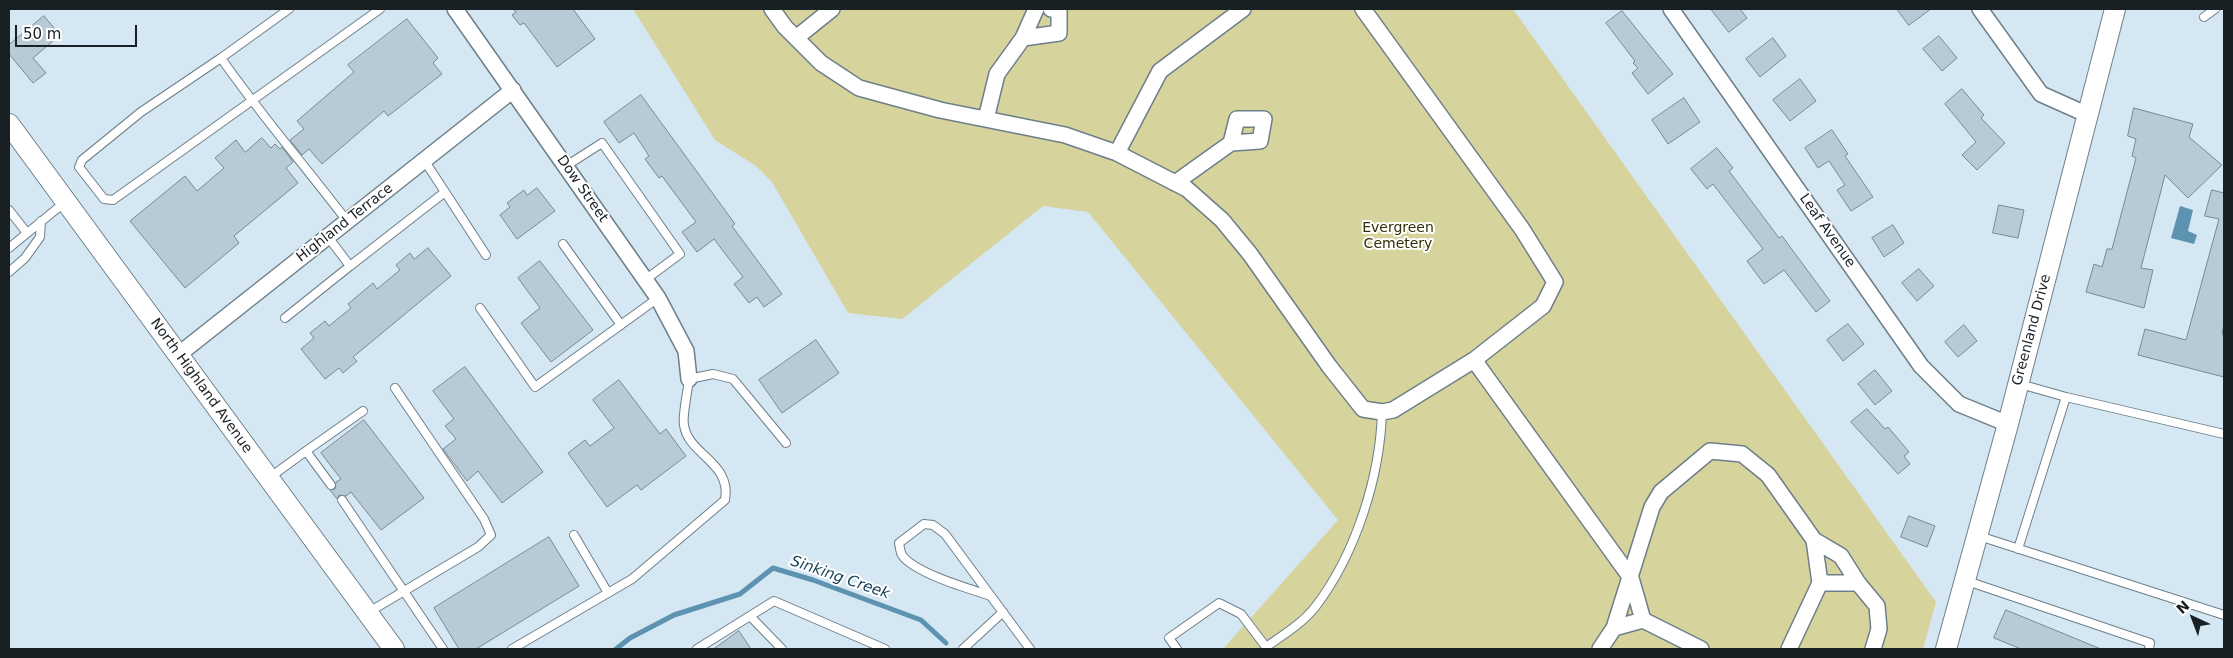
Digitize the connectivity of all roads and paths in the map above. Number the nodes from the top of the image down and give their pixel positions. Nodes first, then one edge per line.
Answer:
1 (289, 9) edge
2 (380, 9) edge
3 (455, 9) edge
4 (772, 9) edge
5 (832, 9) edge
6 (1036, 9) edge
7 (1051, 9) edge
8 (1243, 9) edge
9 (1363, 9) edge
10 (1671, 9) edge
11 (1980, 9) edge
12 (2115, 9) edge
13 (2215, 9) edge
14 (2204, 17) dead end
15 (796, 38) junction
16 (1023, 38) junction
17 (221, 58) junction
18 (513, 90) junction
19 (252, 102) junction
20 (2088, 115) junction
21 (986, 119) junction
22 (9, 124) edge
23 (1231, 143) dead end
24 (1117, 153) junction
25 (424, 160) junction
26 (566, 166) junction
27 (1175, 183) junction
28 (445, 192) junction
29 (66, 201) junction
30 (9, 210) edge
31 (41, 221) junction
32 (347, 221) junction
33 (27, 233) junction
34 (328, 237) junction
35 (563, 244) dead end
36 (9, 248) edge
37 (486, 255) dead end
38 (350, 266) junction
39 (9, 272) edge
40 (645, 280) junction
41 (658, 298) junction
42 (480, 308) dead end
43 (285, 318) dead end
44 (621, 325) junction
45 (178, 355) junction
46 (1474, 360) junction
47 (690, 379) junction
48 (2018, 383) junction
49 (395, 388) dead end
50 (2066, 397) junction
51 (363, 411) dead end
52 (1382, 412) junction
53 (2008, 424) junction
54 (2224, 434) edge
55 (786, 443) dead end
56 (306, 451) junction
57 (269, 478) junction
58 (331, 485) dead end
59 (342, 500) dead end
60 (574, 535) dead end
61 (1977, 535) junction
62 (1814, 540) junction
63 (2018, 549) junction
64 (1631, 578) junction
65 (1965, 580) junction
66 (1820, 583) junction
67 (1858, 583) junction
68 (404, 590) junction
69 (608, 593) junction
70 (991, 596) junction
71 (1003, 612) junction
72 (367, 613) junction
73 (2224, 615) edge
74 (750, 616) junction
75 (1643, 620) junction
76 (1614, 628) junction
77 (394, 649) edge
78 (443, 649) edge
79 (512, 649) edge
80 (697, 649) edge
81 (782, 649) edge
82 (885, 649) edge
83 (963, 649) edge
84 (1030, 649) edge
85 (1176, 649) edge
86 (1600, 649) edge
87 (1701, 649) edge
88 (1789, 649) edge
89 (1873, 649) edge
90 (1946, 649) edge
91 (2148, 649) edge

1 - 17 lane
2 - 19 lane
3 - 18 street, Dow Street
4 - 15 street
5 - 15 street
6 - 16 street
7 - 16 street
8 - 24 street
9 - 46 street
10 - 53 street, Leaf Avenue
11 - 20 street
12 - 20 street, Greenland Drive
13 - 14 lane
15 - 21 street
16 - 21 street
17 - 19 lane
17 - 19 lane
18 - 25 street, Highland Terrace
18 - 26 street, Dow Street
19 - 32 lane
20 - 48 street, Greenland Drive
21 - 24 street
22 - 29 street, North Highland Avenue
23 - 27 street
24 - 27 street
25 - 28 lane
25 - 32 street, Highland Terrace
26 - 40 street, Dow Street
26 - 40 lane
27 - 52 street
28 - 37 lane
28 - 38 lane
29 - 31 lane
29 - 45 street, North Highland Avenue
30 - 33 lane
31 - 33 lane
31 - 39 lane
32 - 34 street, Highland Terrace
33 - 36 lane
34 - 38 lane
34 - 45 street, Highland Terrace
35 - 44 lane
38 - 43 lane
40 - 41 street, Dow Street
41 - 44 lane
41 - 47 street, Dow Street
42 - 44 lane
45 - 57 street, North Highland Avenue
46 - 52 street
46 - 64 street
47 - 55 lane
47 - 69 lane
48 - 50 lane
48 - 53 street, Greenland Drive
49 - 68 lane
50 - 54 lane
50 - 63 lane
51 - 56 lane
52 - 85 lane
53 - 61 street, Greenland Drive
56 - 57 lane
56 - 58 lane
57 - 72 street, North Highland Avenue
59 - 68 lane
60 - 69 lane
61 - 63 lane
61 - 65 street, Greenland Drive
62 - 64 street
62 - 66 street
62 - 67 street
63 - 73 lane
64 - 75 street
64 - 76 street
65 - 90 street, Greenland Drive
65 - 91 lane
66 - 67 street
66 - 88 street
67 - 89 street
68 - 72 lane
68 - 78 lane
69 - 79 lane
70 - 70 lane
70 - 71 lane
71 - 83 lane
71 - 84 lane
72 - 77 street, North Highland Avenue
74 - 80 lane
74 - 81 lane
74 - 82 lane
75 - 76 street
75 - 87 street
76 - 86 street

